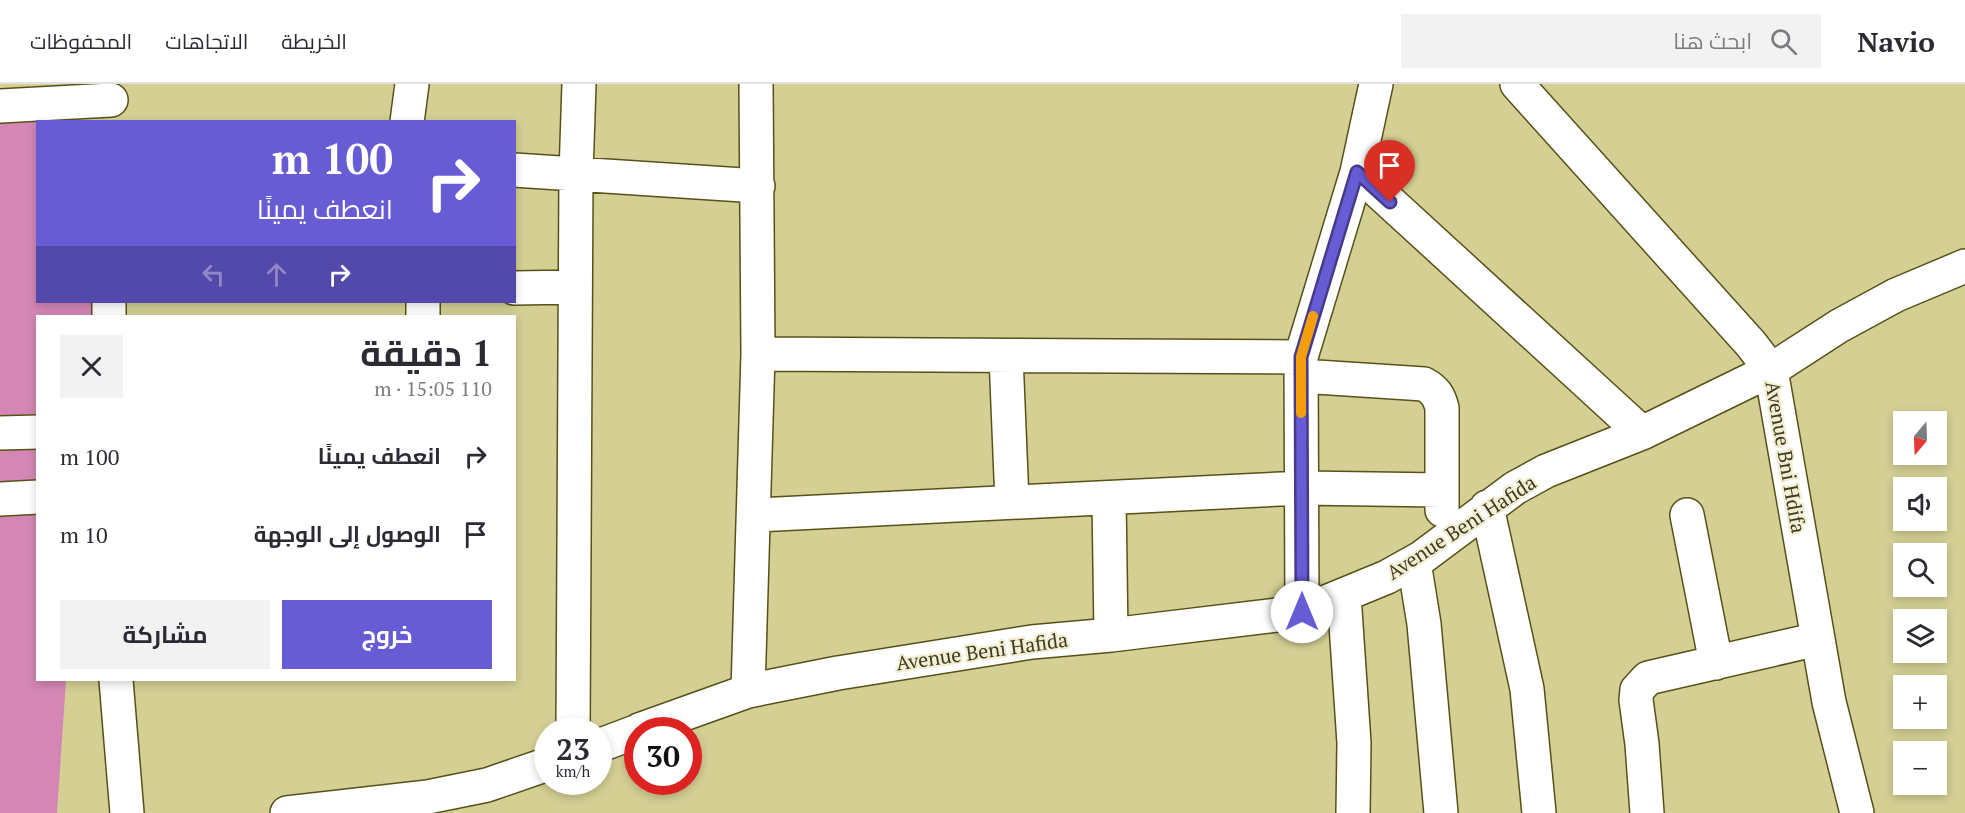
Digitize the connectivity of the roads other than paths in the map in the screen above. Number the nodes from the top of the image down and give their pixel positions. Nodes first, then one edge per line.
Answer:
1 (412, 84) edge
2 (579, 84) edge
3 (756, 84) edge
4 (1376, 84) edge
5 (1517, 84) edge
6 (112, 102) edge
7 (0, 106) edge
8 (407, 120) edge
9 (516, 170) edge
10 (1357, 172) junction
11 (576, 174) junction
12 (758, 186) junction
13 (1965, 266) edge
14 (575, 287) junction
15 (516, 288) edge
16 (758, 354) junction
17 (1006, 356) junction
18 (1301, 367) junction
19 (1771, 370) junction
20 (36, 432) edge
21 (0, 433) edge
22 (1642, 433) junction
23 (1302, 488) junction
24 (1442, 490) junction
25 (36, 497) edge
26 (1109, 498) junction
27 (0, 499) edge
28 (1012, 502) junction
29 (1487, 507) junction
30 (755, 515) junction
31 (1687, 515) dead end
32 (1442, 542) junction
33 (1414, 562) junction
34 (1344, 594) junction
35 (1302, 612) junction
36 (1111, 635) junction
37 (1818, 639) junction
38 (1716, 663) junction
39 (116, 681) edge
40 (748, 691) junction
41 (573, 717) edge
42 (676, 717) edge
43 (534, 769) edge
44 (127, 813) edge
45 (286, 813) edge
46 (1353, 813) edge
47 (1441, 813) edge
48 (1539, 813) edge
49 (1647, 813) edge
50 (1857, 813) edge

1 - 8 street
2 - 11 street
3 - 12 street
4 - 10 street
5 - 19 street, Avenue Bni Hdifa
6 - 7 street
9 - 11 street
10 - 18 street
10 - 22 street
11 - 12 street
11 - 14 street
12 - 16 street
13 - 19 street, Avenue Beni Hafida
14 - 15 street
14 - 41 street
16 - 17 street
16 - 30 street
17 - 18 street
17 - 28 street
18 - 23 street
18 - 24 street
19 - 22 street, Avenue Beni Hafida
19 - 37 street, Avenue Bni Hdifa
20 - 21 street
22 - 29 street, Avenue Beni Hafida
23 - 24 street
23 - 26 street
23 - 35 street
24 - 32 street
25 - 27 street
26 - 28 street
26 - 36 street
28 - 30 street
29 - 32 street, Avenue Beni Hafida
29 - 48 street
30 - 40 street
31 - 38 street
32 - 33 street, Avenue Beni Hafida
33 - 34 street, Avenue Beni Hafida
33 - 47 street
34 - 35 street, Avenue Beni Hafida
34 - 46 street
35 - 36 street, Avenue Beni Hafida
36 - 40 street, Avenue Beni Hafida
37 - 38 street
37 - 50 street, Avenue Bni Hdifa
38 - 49 street
39 - 44 street
40 - 42 street, Avenue Beni Hafida
43 - 45 street

